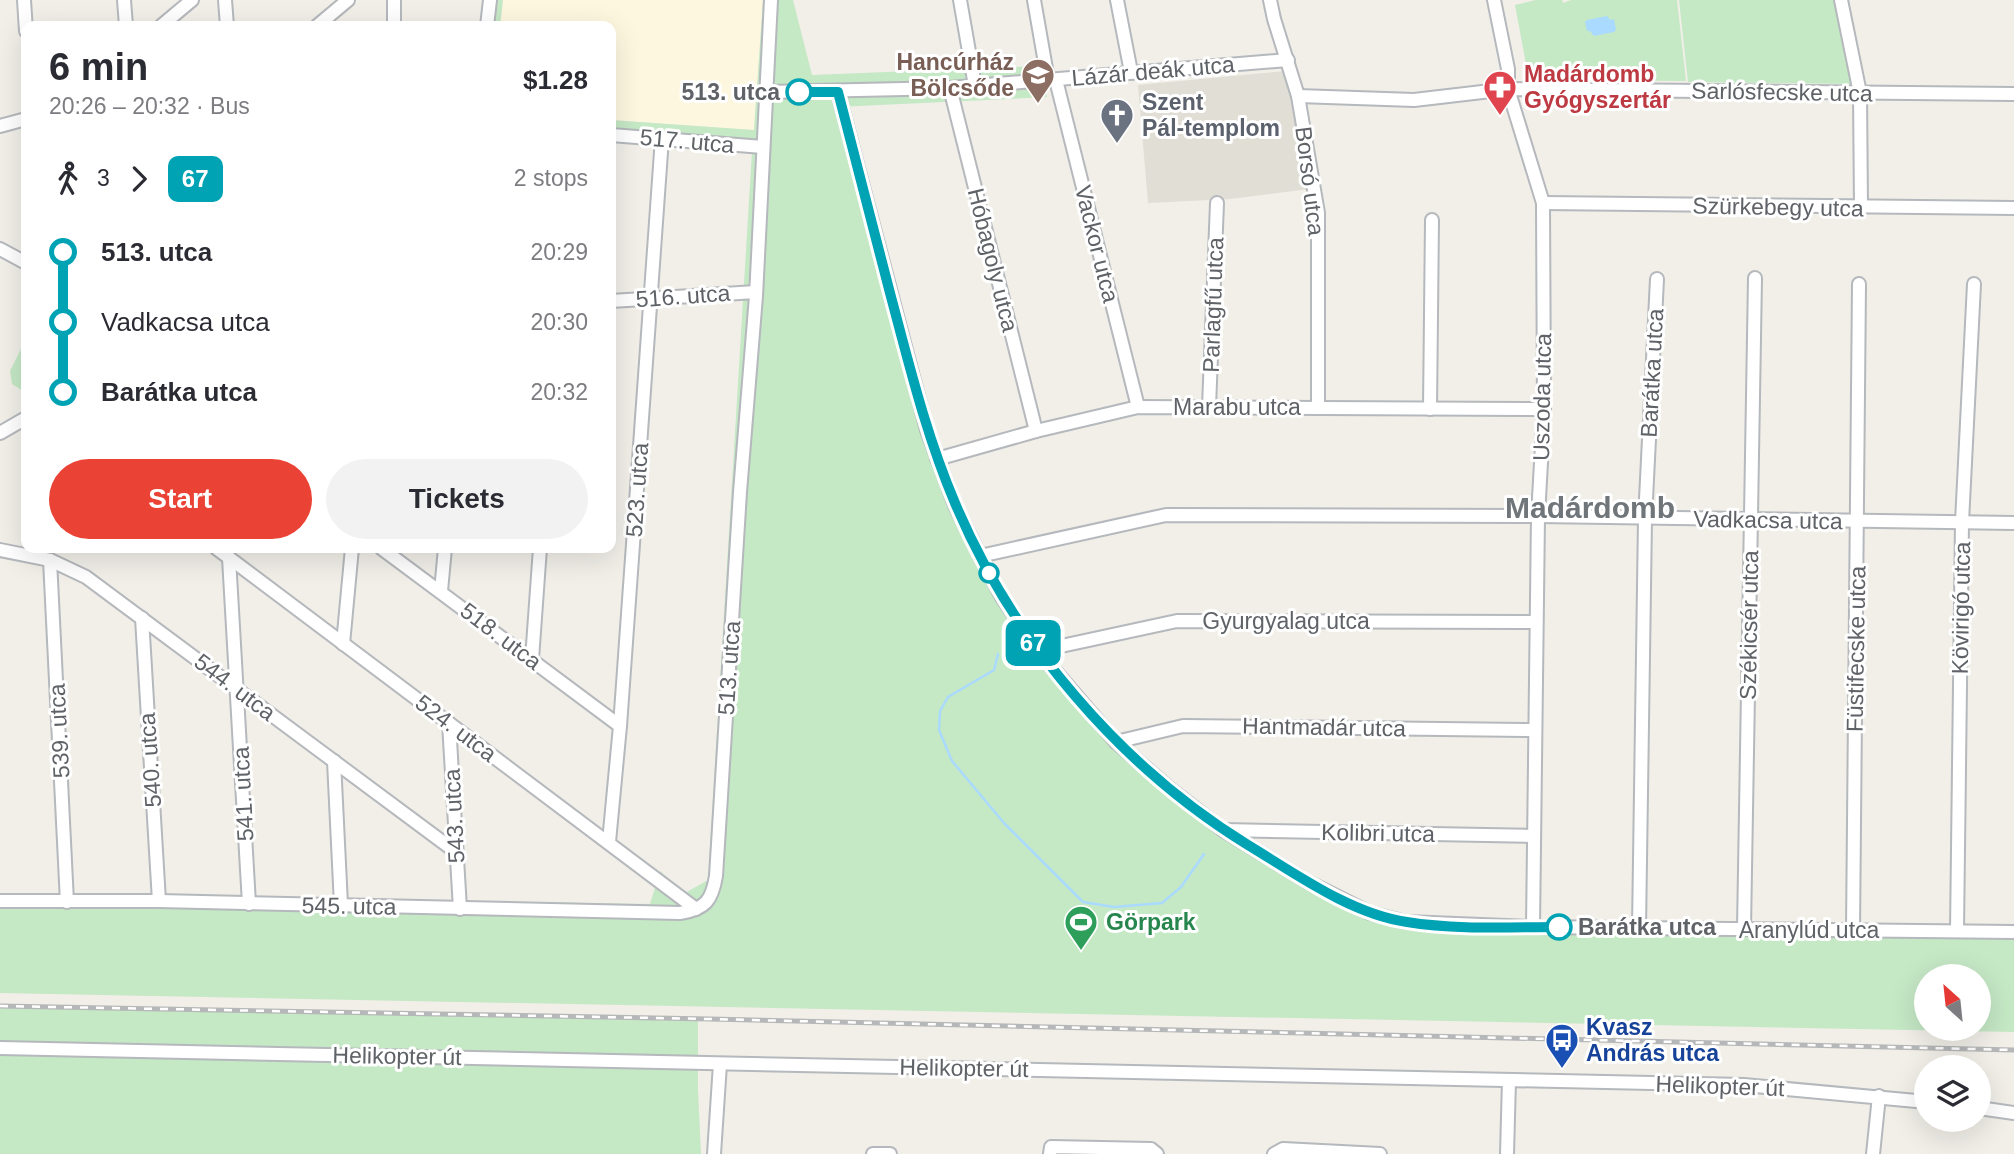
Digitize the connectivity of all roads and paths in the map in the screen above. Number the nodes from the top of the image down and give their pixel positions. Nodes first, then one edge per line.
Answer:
1 (24, 0) edge
2 (124, 0) edge
3 (192, 0) edge
4 (225, 0) edge
5 (348, 0) edge
6 (394, 0) edge
7 (489, 0) edge
8 (771, 0) edge
9 (960, 0) edge
10 (1034, 0) edge
11 (1117, 0) edge
12 (1270, 0) edge
13 (1494, 0) edge
14 (1842, 0) edge
15 (25, 21) edge
16 (126, 21) edge
17 (167, 21) edge
18 (227, 21) edge
19 (323, 21) edge
20 (394, 21) edge
21 (487, 21) edge
22 (1288, 60) junction
23 (1131, 72) junction
24 (1052, 80) junction
25 (975, 86) junction
26 (950, 88) junction
27 (1508, 89) junction
28 (766, 92) junction
29 (838, 92) junction
30 (1860, 93) junction
31 (2014, 94) edge
32 (1298, 96) junction
33 (21, 120) edge
34 (0, 126) edge
35 (616, 135) edge
36 (662, 138) junction
37 (762, 147) junction
38 (1217, 203) dead end
39 (1543, 204) junction
40 (1861, 208) junction
41 (2014, 208) edge
42 (1432, 220) dead end
43 (0, 249) edge
44 (21, 260) edge
45 (1755, 278) dead end
46 (1657, 279) dead end
47 (1859, 284) dead end
48 (1974, 284) dead end
49 (756, 292) junction
50 (652, 299) junction
51 (616, 301) edge
52 (1138, 407) junction
53 (1209, 407) junction
54 (1318, 408) junction
55 (1430, 409) junction
56 (1544, 409) junction
57 (21, 421) edge
58 (1035, 431) junction
59 (0, 433) edge
60 (937, 459) junction
61 (1538, 516) junction
62 (1645, 519) junction
63 (1750, 520) junction
64 (1857, 522) junction
65 (1962, 522) junction
66 (2014, 523) edge
67 (0, 550) edge
68 (222, 553) edge
69 (352, 553) edge
70 (388, 553) edge
71 (444, 553) edge
72 (540, 553) edge
73 (980, 556) junction
74 (229, 558) junction
75 (50, 560) junction
76 (441, 591) junction
77 (142, 618) junction
78 (1536, 622) junction
79 (343, 644) junction
80 (1038, 651) junction
81 (532, 659) junction
82 (238, 690) junction
83 (449, 723) junction
84 (620, 726) junction
85 (1534, 730) junction
86 (1116, 742) junction
87 (334, 761) junction
88 (1223, 830) junction
89 (1533, 836) junction
90 (609, 842) junction
91 (456, 852) junction
92 (0, 901) edge
93 (159, 901) junction
94 (67, 902) junction
95 (249, 904) junction
96 (341, 905) junction
97 (460, 909) junction
98 (696, 909) junction
99 (1533, 927) junction
100 (1639, 928) junction
101 (1744, 929) junction
102 (1853, 930) junction
103 (1957, 931) junction
104 (2014, 932) edge
105 (0, 1048) edge
106 (720, 1064) junction
107 (1509, 1080) junction
108 (1879, 1096) junction
109 (1914, 1100) edge
110 (1991, 1110) edge
111 (2014, 1113) edge
112 (1050, 1151) edge
113 (1279, 1152) edge
114 (714, 1154) edge
115 (873, 1154) edge
116 (890, 1154) edge
117 (1157, 1154) edge
118 (1380, 1154) edge
119 (1507, 1154) edge
120 (1873, 1154) edge

1 - 15 street
2 - 16 street
3 - 17 street
4 - 18 street
5 - 19 street
6 - 20 street
7 - 21 street
8 - 28 street, 513. utca
9 - 25 street
10 - 24 street, Vackor utca
11 - 23 street
12 - 22 street, Borsó utca
13 - 27 street, Uszoda utca
14 - 30 street
22 - 23 street, Lázár deák utca
22 - 32 street, Borsó utca
23 - 24 street, Lázár deák utca
24 - 25 street, Lázár deák utca
24 - 52 street, Vackor utca
25 - 26 street, Lázár deák utca
26 - 29 street, Lázár deák utca
26 - 58 street, Hóbagoly utca
27 - 30 street, Sarlósfecske utca
27 - 32 street, Sarlósfecske utca
27 - 39 street, Uszoda utca
28 - 29 street, Lázár deák utca
28 - 37 street, 513. utca
29 - 60 street, Aranylúd utca
30 - 31 street, Sarlósfecske utca
30 - 40 street
32 - 54 street, Borsó utca
33 - 34 street
35 - 36 street, 517. utca
36 - 37 street, 517. utca
36 - 50 street, 523. utca
37 - 49 street, 513. utca
38 - 53 street, Parlagfű utca
39 - 40 street, Szürkebegy utca
39 - 56 street, Uszoda utca
40 - 41 street, Szürkebegy utca
42 - 55 street
43 - 44 street
45 - 63 street, Székicsér utca
46 - 62 street, Barátka utca
47 - 64 street, Füstifecske utca
48 - 65 street, Kövirigó utca
49 - 50 street, 516. utca
49 - 98 street, 513. utca
50 - 51 street, 516. utca
50 - 84 street, 523. utca
52 - 53 street, Marabu utca
52 - 58 street, Marabu utca
53 - 54 street, Marabu utca
54 - 55 street, Marabu utca
55 - 56 street, Marabu utca
56 - 61 street, Uszoda utca
57 - 59 street
58 - 60 street, Marabu utca
60 - 73 street, Aranylúd utca
61 - 62 street, Vadkacsa utca
61 - 73 street, Vadkacsa utca
61 - 78 street, Uszoda utca
62 - 63 street, Vadkacsa utca
62 - 100 street, Barátka utca
63 - 64 street, Vadkacsa utca
63 - 101 street, Székicsér utca
64 - 65 street, Vadkacsa utca
64 - 102 street, Füstifecske utca
65 - 66 street, Vadkacsa utca
65 - 103 street, Kövirigó utca
67 - 75 street, 544. utca
68 - 74 street, 524. utca
69 - 79 street
70 - 76 street, 518. utca
71 - 76 street
72 - 81 street
73 - 80 street, Aranylúd utca
74 - 79 street, 524. utca
74 - 82 street, 541. utca
75 - 77 street, 544. utca
75 - 94 street, 539. utca
76 - 81 street, 518. utca
77 - 82 street, 544. utca
77 - 93 street, 540. utca
78 - 80 street, Gyurgyalag utca
78 - 85 street, Uszoda utca
79 - 83 street, 524. utca
80 - 86 street, Aranylúd utca
81 - 84 street, 518. utca
82 - 87 street, 544. utca
82 - 95 street, 541. utca
83 - 90 street, 524. utca
83 - 91 street, 543. utca
84 - 90 street, 523. utca
85 - 86 street, Hantmadár utca
85 - 89 street, Uszoda utca
86 - 88 street, Aranylúd utca
87 - 91 street, 544. utca
87 - 96 street
88 - 89 street, Kolibri utca
88 - 99 street, Aranylúd utca
89 - 99 street, Uszoda utca
90 - 98 street, 524. utca
91 - 97 street, 543. utca
92 - 94 street, 545. utca
93 - 94 street, 545. utca
93 - 95 street, 545. utca
95 - 96 street, 545. utca
96 - 97 street, 545. utca
97 - 98 street, 545. utca
99 - 100 street, Aranylúd utca
100 - 101 street, Aranylúd utca
101 - 102 street, Aranylúd utca
102 - 103 street, Aranylúd utca
103 - 104 street, Aranylúd utca
105 - 106 street, Helikopter út
106 - 107 street, Helikopter út
106 - 114 street
107 - 108 street, Helikopter út
107 - 119 street
108 - 109 street, Helikopter út
108 - 120 street
110 - 111 street
112 - 117 street
113 - 118 street
115 - 116 street

